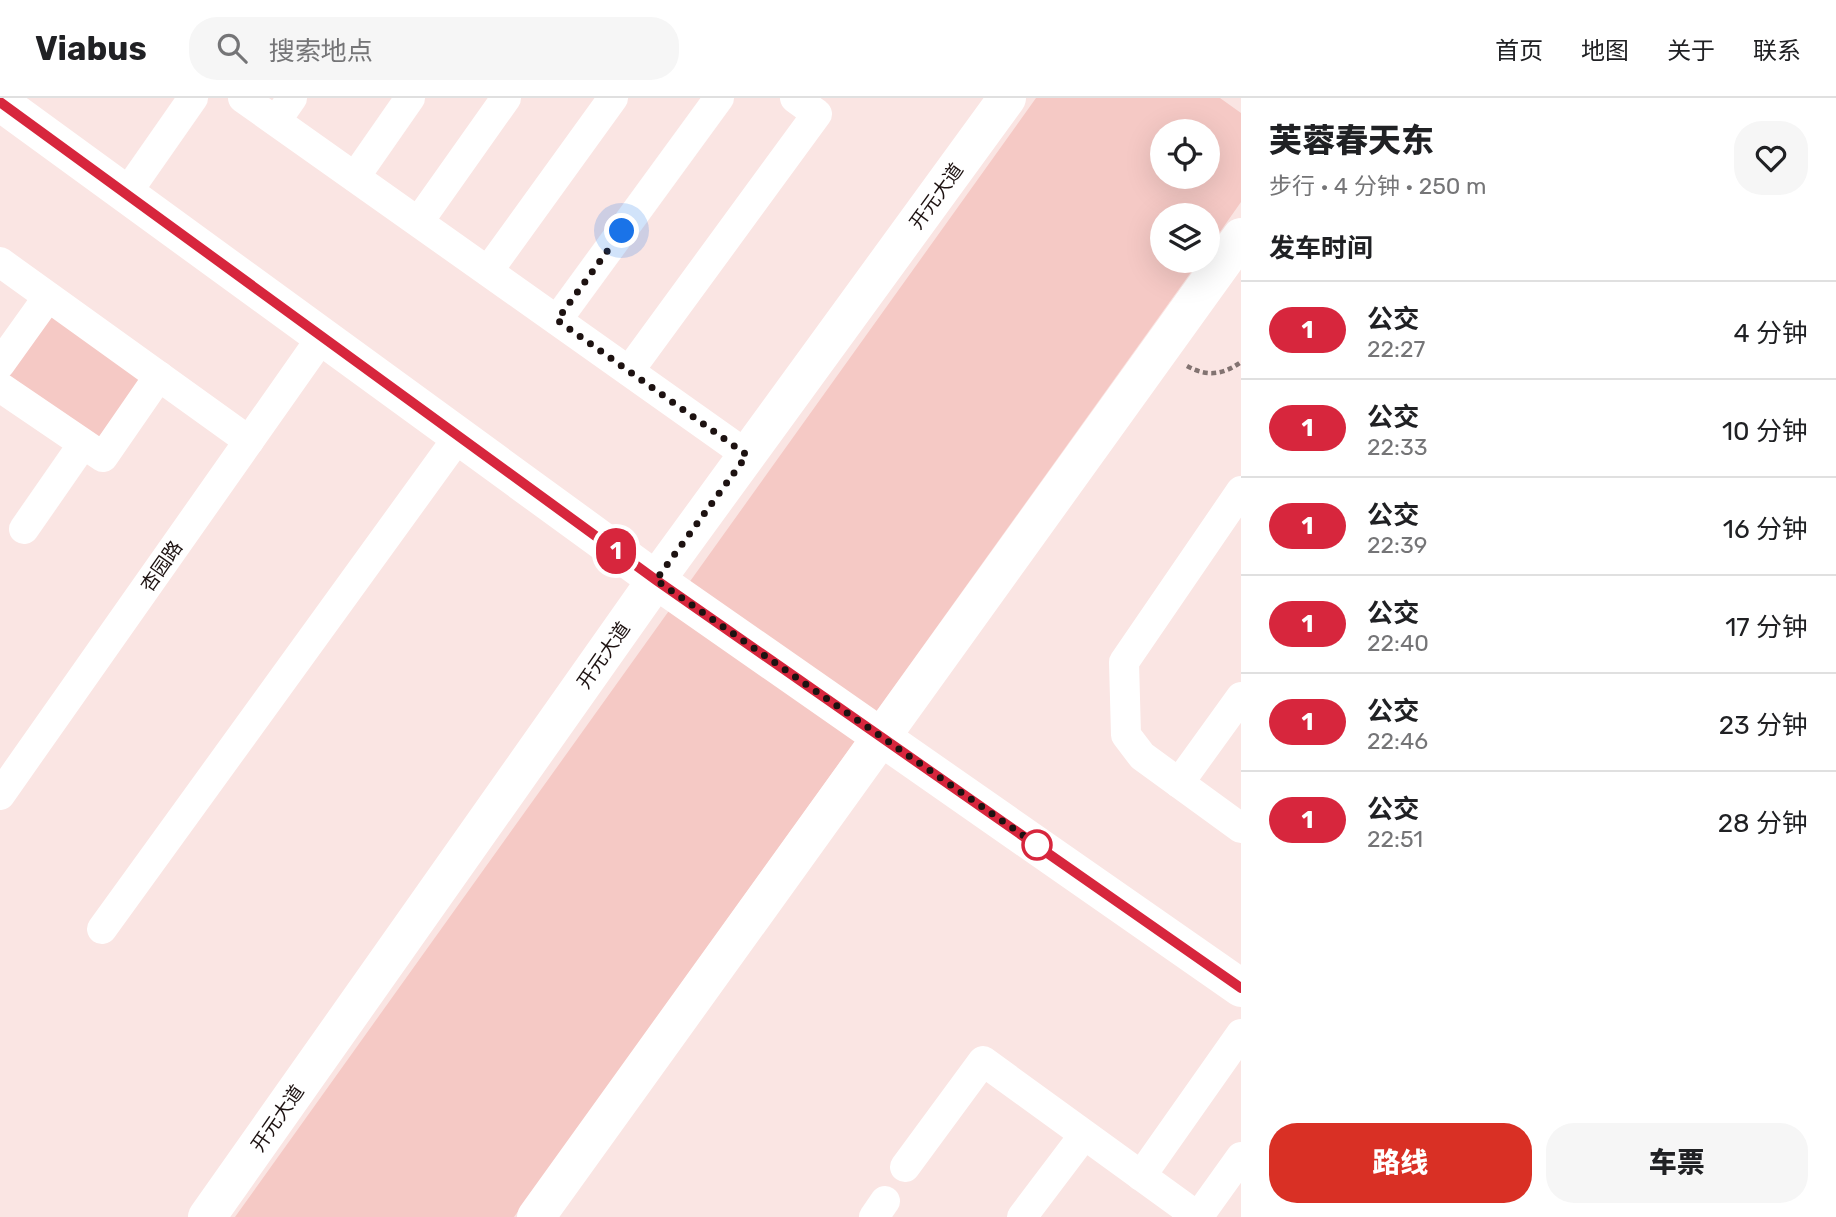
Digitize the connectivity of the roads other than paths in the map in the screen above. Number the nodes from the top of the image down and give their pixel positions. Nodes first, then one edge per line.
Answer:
1 (193, 98) edge
2 (243, 98) edge
3 (410, 98) edge
4 (506, 98) edge
5 (613, 98) edge
6 (719, 98) edge
7 (795, 98) edge
8 (1007, 98) edge
9 (0, 102) edge
10 (284, 110) edge
11 (355, 177) junction
12 (127, 194) junction
13 (419, 221) junction
14 (1241, 237) edge
15 (0, 262) edge
16 (488, 271) junction
17 (48, 297) junction
18 (557, 320) junction
19 (322, 337) junction
20 (0, 364) edge
21 (629, 372) junction
22 (159, 376) junction
23 (0, 387) edge
24 (459, 436) junction
25 (249, 440) junction
26 (83, 444) junction
27 (747, 455) junction
28 (1241, 491) edge
29 (24, 529) dead end
30 (656, 580) junction
31 (1241, 697) edge
32 (881, 735) junction
33 (1179, 783) junction
34 (0, 794) edge
35 (1241, 828) edge
36 (102, 929) dead end
37 (1241, 988) edge
38 (1241, 1034) edge
39 (1084, 1135) junction
40 (1241, 1157) edge
41 (905, 1167) dead end
42 (1141, 1176) junction
43 (207, 1217) edge
44 (536, 1217) edge
45 (1022, 1217) edge
46 (1198, 1217) edge

1 - 12 street
2 - 10 street
3 - 11 street
4 - 13 street
5 - 16 street
6 - 18 street
7 - 21 street
8 - 27 street, 开元大道
9 - 12 street
10 - 11 street
11 - 13 street
12 - 19 street
13 - 16 street
14 - 32 street
15 - 17 street
16 - 18 street
17 - 20 street
17 - 22 street
18 - 21 street
19 - 24 street
19 - 25 street, 杏园路
21 - 27 street
22 - 25 street
22 - 26 street
23 - 26 street
24 - 30 street
24 - 36 street
25 - 34 street, 杏园路
26 - 29 street
27 - 30 street, 开元大道
28 - 33 street
30 - 32 street
30 - 43 street, 开元大道
31 - 33 street
32 - 37 street
32 - 44 street
33 - 35 street
38 - 42 street
39 - 41 street
39 - 42 street
39 - 45 street
40 - 46 street
42 - 46 street

